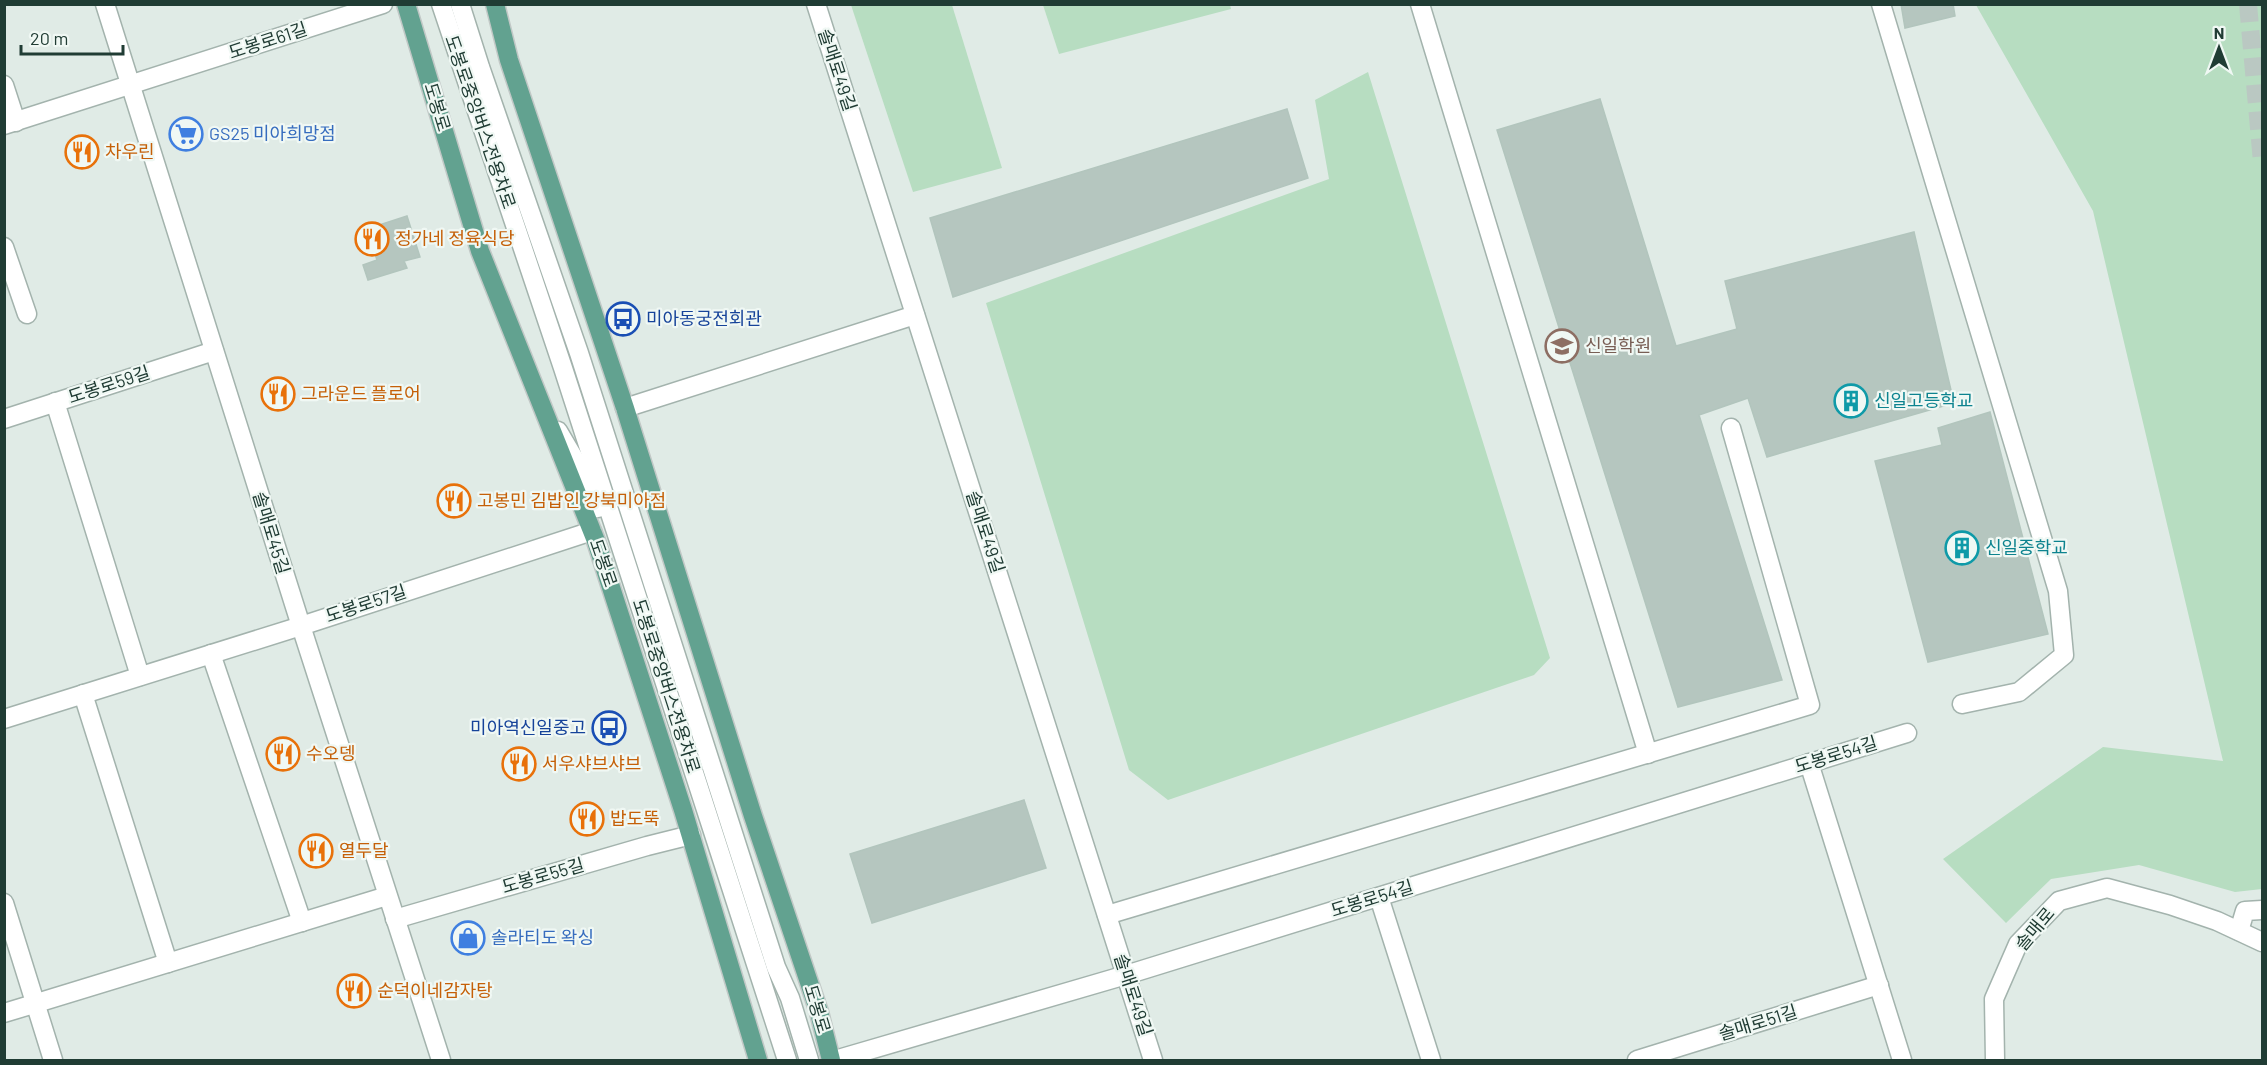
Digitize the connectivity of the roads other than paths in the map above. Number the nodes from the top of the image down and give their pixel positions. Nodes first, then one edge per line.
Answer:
1 (105, 4) edge
2 (382, 4) edge
3 (405, 4) edge
4 (441, 4) edge
5 (460, 4) edge
6 (495, 4) edge
7 (816, 4) edge
8 (1420, 4) edge
9 (1881, 4) edge
10 (4, 85) edge
11 (131, 85) junction
12 (10, 124) edge
13 (4, 247) edge
14 (27, 314) dead end
15 (915, 315) junction
16 (214, 351) junction
17 (539, 398) junction
18 (56, 402) junction
19 (625, 408) junction
20 (4, 419) edge
21 (1731, 428) dead end
22 (592, 531) junction
23 (631, 578) junction
24 (301, 626) junction
25 (652, 643) junction
26 (211, 654) junction
27 (140, 676) junction
28 (83, 694) junction
29 (1962, 704) dead end
30 (4, 719) edge
31 (1908, 733) dead end
32 (1648, 754) junction
33 (1809, 763) junction
34 (691, 835) junction
35 (706, 886) junction
36 (387, 896) junction
37 (1379, 897) junction
38 (4, 903) edge
39 (2262, 910) edge
40 (1107, 915) junction
41 (395, 919) junction
42 (302, 922) junction
43 (2239, 931) junction
44 (2262, 942) edge
45 (168, 963) junction
46 (1126, 975) junction
47 (1879, 985) junction
48 (35, 1003) junction
49 (4, 1013) edge
50 (53, 1060) edge
51 (441, 1060) edge
52 (758, 1060) edge
53 (787, 1060) edge
54 (809, 1060) edge
55 (833, 1060) edge
56 (1153, 1060) edge
57 (1431, 1060) edge
58 (1637, 1060) edge
59 (1902, 1060) edge
60 (1995, 1060) edge

1 - 11 street, 솔매로45길
2 - 11 street, 도봉로61길
3 - 17 main road, 도봉로
4 - 23 street, 도봉로중앙버스전용차로
5 - 54 street
6 - 19 main road, 도봉로
7 - 15 street, 솔매로49길
8 - 32 street
9 - 29 street
10 - 12 street, 도봉로61길
11 - 12 street, 도봉로61길
11 - 16 street, 솔매로45길
13 - 14 street
15 - 19 street
15 - 40 street, 솔매로49길
16 - 18 street, 도봉로59길
16 - 24 street, 솔매로45길
17 - 22 main road, 도봉로
17 - 23 street
18 - 20 street, 도봉로59길
18 - 27 street
19 - 55 main road, 도봉로
21 - 32 street
22 - 24 street, 도봉로57길
22 - 34 main road, 도봉로
23 - 25 street, 도봉로중앙버스전용차로
24 - 26 street, 도봉로57길
24 - 36 street, 솔매로45길
25 - 35 street
25 - 53 street, 도봉로중앙버스전용차로
26 - 27 street, 도봉로57길
26 - 42 street
27 - 28 street, 도봉로57길
28 - 30 street, 도봉로57길
28 - 45 street
31 - 33 street, 도봉로54길
32 - 40 street
33 - 37 street, 도봉로54길
33 - 47 street
34 - 35 main road, 도봉로
34 - 41 street, 도봉로55길
35 - 52 main road, 도봉로
36 - 41 street, 솔매로45길
36 - 42 street
37 - 46 street, 도봉로54길
37 - 57 street
38 - 48 street
39 - 43 street
40 - 46 street, 솔매로49길
41 - 51 street, 솔매로45길
42 - 45 street
43 - 44 street, 솔매로
43 - 60 street, 솔매로
45 - 48 street
46 - 55 street, 도봉로54길
46 - 56 street, 솔매로49길
47 - 58 street, 솔매로51길
47 - 59 street
48 - 49 street
48 - 50 street

